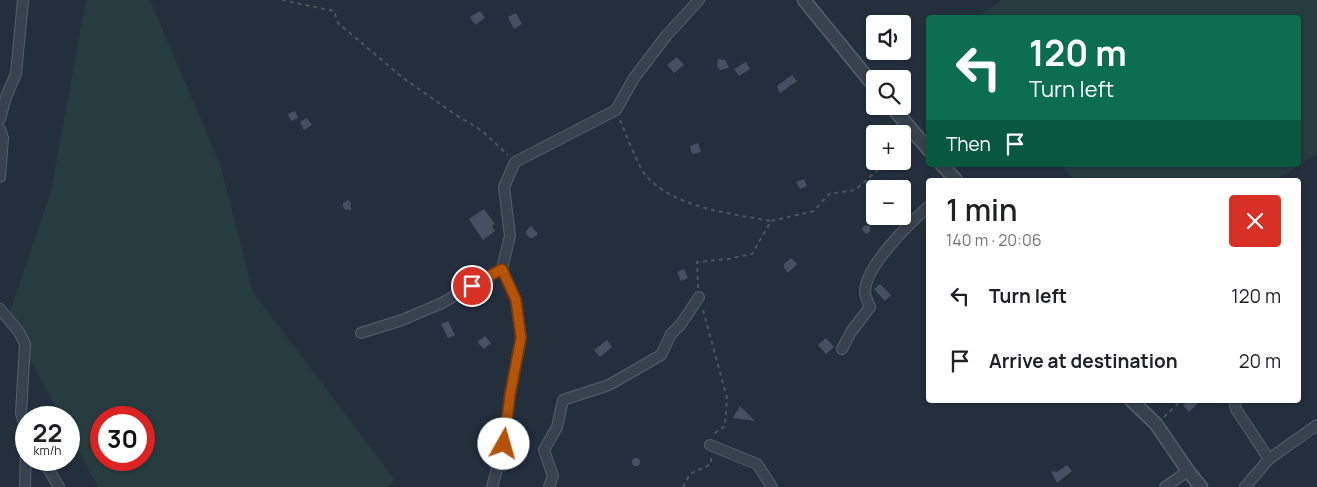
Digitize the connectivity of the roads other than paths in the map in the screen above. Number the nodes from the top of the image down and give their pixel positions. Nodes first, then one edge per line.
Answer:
1 (23, 0) edge
2 (699, 0) edge
3 (804, 0) edge
4 (866, 76) edge
5 (899, 115) edge
6 (0, 119) edge
7 (0, 128) edge
8 (926, 147) edge
9 (944, 167) edge
10 (0, 177) edge
11 (954, 178) edge
12 (926, 209) edge
13 (502, 269) junction
14 (699, 297) road end
15 (0, 309) edge
16 (361, 333) dead end
17 (842, 349) dead end
18 (1134, 403) edge
19 (1235, 403) edge
20 (21, 406) edge
21 (1317, 425) edge
22 (710, 446) road end
23 (1269, 459) junction
24 (25, 471) edge
25 (50, 471) edge
26 (1188, 471) junction
27 (25, 487) edge
28 (59, 487) edge
29 (492, 487) edge
30 (549, 487) edge
31 (772, 487) edge
32 (1164, 487) edge
33 (1201, 487) edge
34 (1245, 487) edge

1 - 6 street
2 - 13 street
3 - 4 street
5 - 8 street
7 - 10 street
9 - 11 street
12 - 17 street
13 - 16 street
13 - 29 street
14 - 30 street
15 - 20 street
18 - 26 street
19 - 23 street
21 - 23 street
22 - 31 street
23 - 34 street
24 - 27 street
25 - 28 street
26 - 32 street
26 - 33 street

